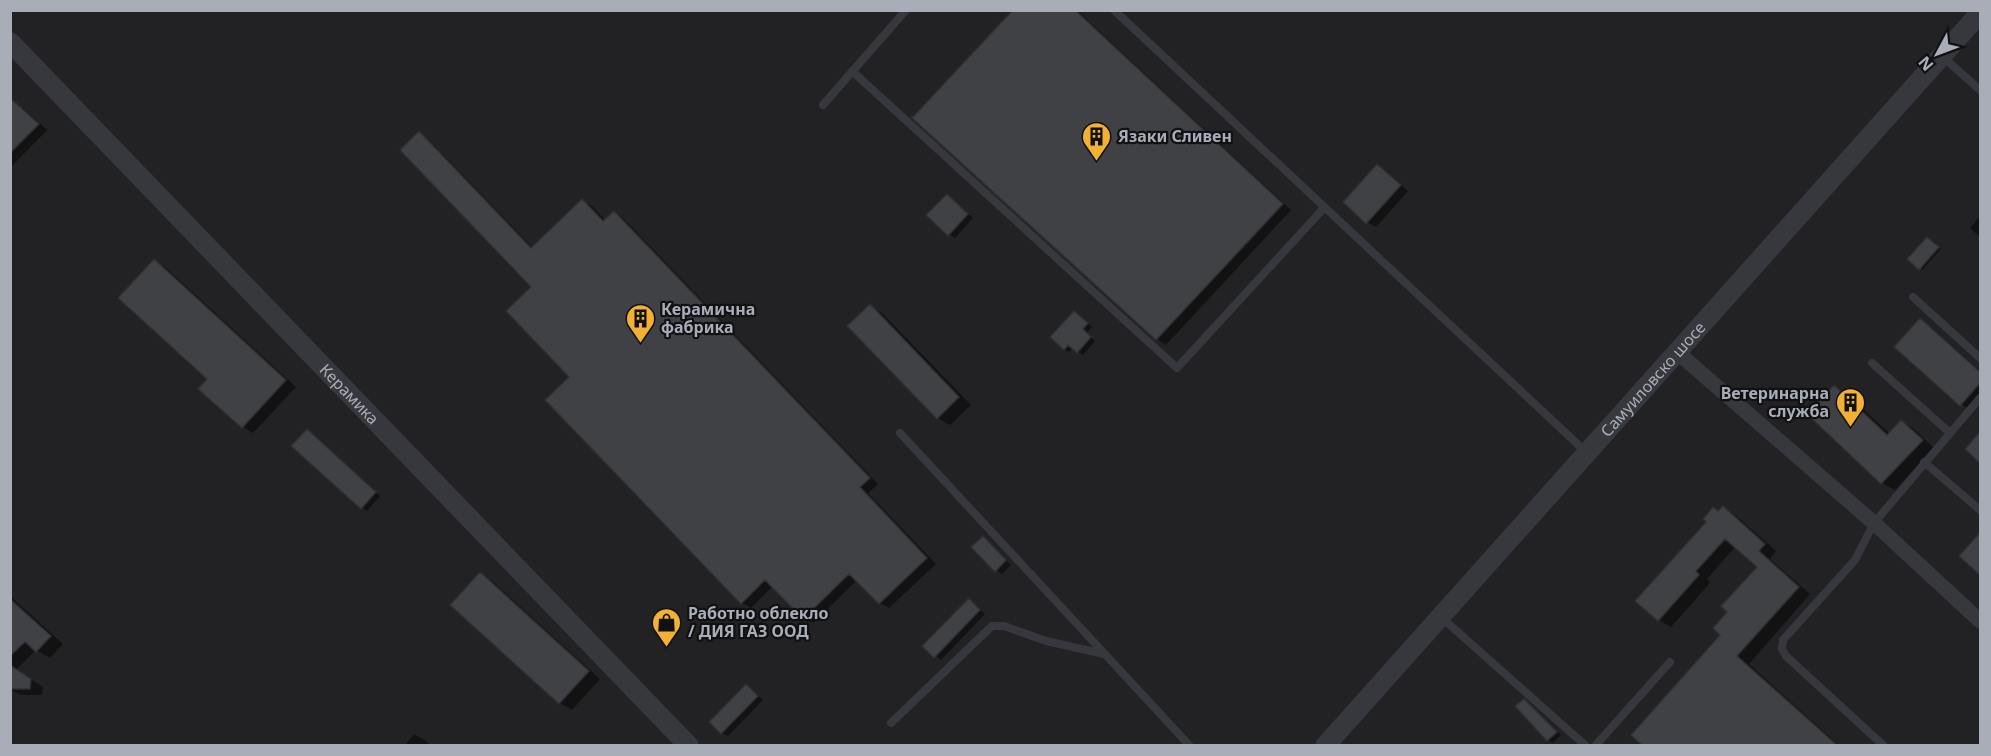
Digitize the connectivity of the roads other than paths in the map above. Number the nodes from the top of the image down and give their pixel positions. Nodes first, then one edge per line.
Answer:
1 (906, 10) edge
2 (1114, 10) edge
3 (1980, 13) edge
4 (10, 42) edge
5 (1942, 56) junction
6 (852, 70) junction
7 (1980, 90) edge
8 (823, 105) dead end
9 (1324, 207) junction
10 (1913, 297) dead end
11 (1677, 352) junction
12 (1980, 358) edge
13 (1872, 363) dead end
14 (1980, 398) edge
15 (900, 433) dead end
16 (1950, 433) junction
17 (1587, 453) junction
18 (1924, 462) junction
19 (1980, 510) edge
20 (1874, 523) junction
21 (1441, 616) junction
22 (1980, 621) edge
23 (1105, 654) junction
24 (1670, 662) dead end
25 (891, 723) dead end
26 (689, 746) edge
27 (1190, 746) edge
28 (1325, 746) edge
29 (1586, 746) edge
30 (1595, 746) edge
31 (1884, 746) edge

1 - 6 lane
2 - 9 lane
3 - 5 street, Самуиловско шосе
4 - 26 street, Керамика
5 - 7 lane
5 - 11 street, Самуиловско шосе
6 - 8 lane
6 - 9 lane
9 - 17 lane
10 - 12 lane
11 - 17 street, Самуиловско шосе
11 - 20 street
13 - 16 lane
14 - 16 lane
15 - 23 lane
16 - 18 lane
17 - 21 street, Самуиловско шосе
18 - 19 lane
18 - 20 lane
20 - 22 street
20 - 31 lane
21 - 28 street, Самуиловско шосе
21 - 29 lane
23 - 25 lane
23 - 27 lane
24 - 30 lane

